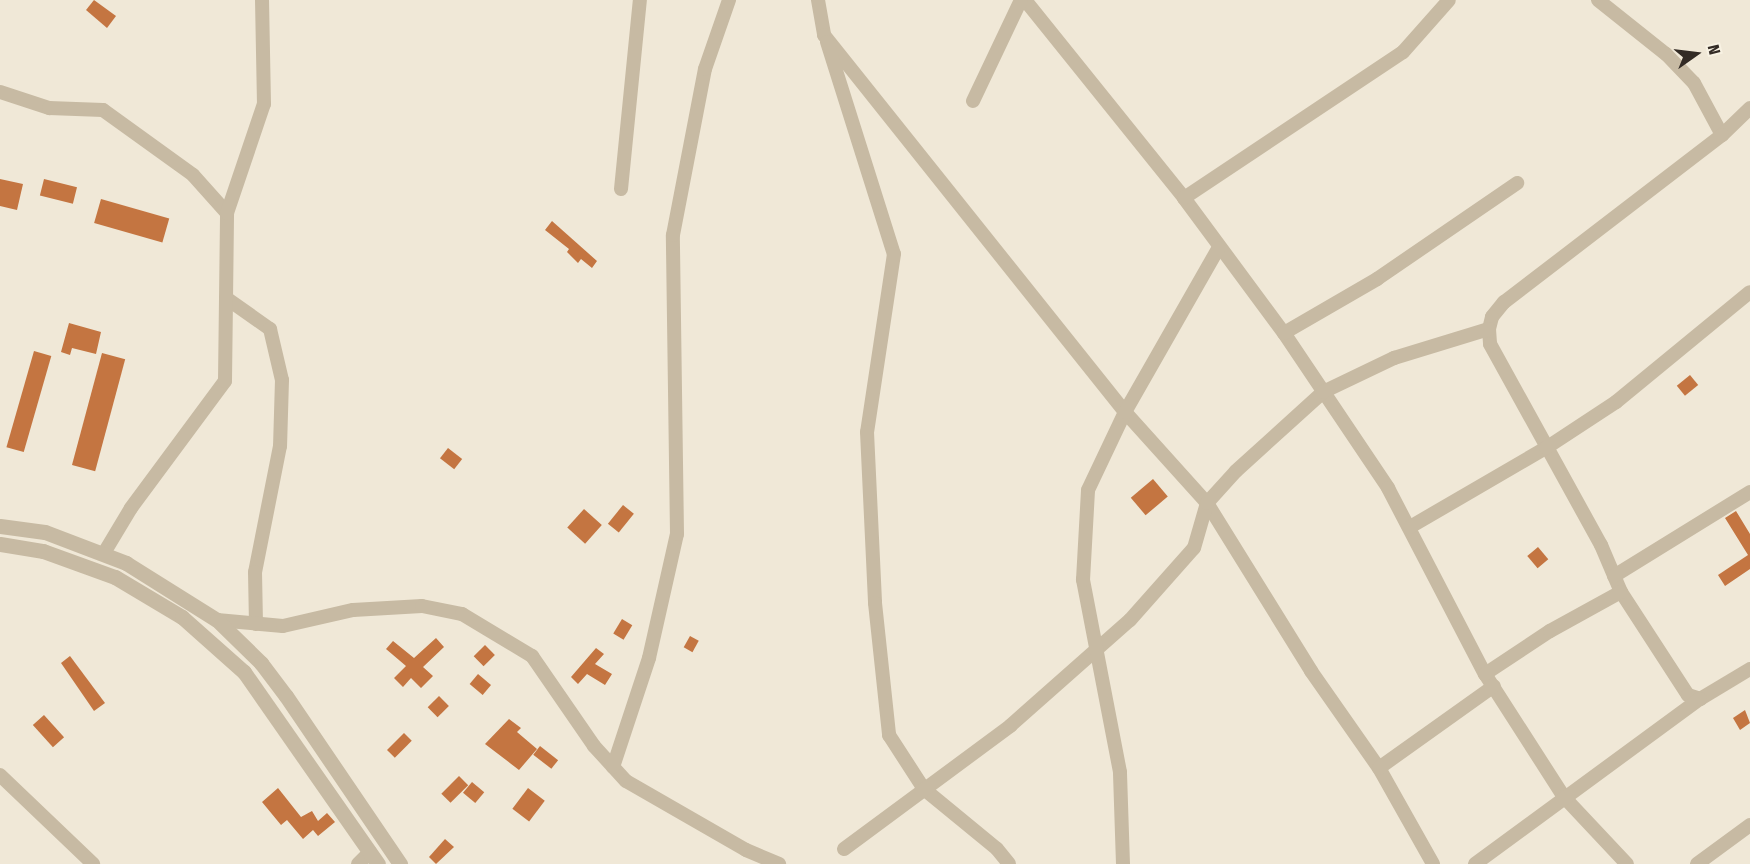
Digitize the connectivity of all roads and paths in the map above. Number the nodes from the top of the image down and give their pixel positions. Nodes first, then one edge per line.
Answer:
1 (262, 0) edge
2 (640, 0) edge
3 (729, 0) edge
4 (818, 0) edge
5 (1023, 0) edge
6 (1449, 0) edge
7 (1598, 0) edge
8 (824, 35) junction
9 (0, 92) edge
10 (973, 101) dead end
11 (1750, 108) edge
12 (1722, 135) junction
13 (1517, 183) dead end
14 (621, 189) dead end
15 (1184, 198) junction
16 (227, 213) junction
17 (1218, 249) junction
18 (1750, 292) edge
19 (226, 298) junction
20 (1489, 329) junction
21 (1284, 333) junction
22 (1323, 392) junction
23 (1125, 412) junction
24 (1546, 448) junction
25 (1750, 492) edge
26 (1208, 503) junction
27 (0, 526) edge
28 (1410, 527) junction
29 (0, 544) edge
30 (104, 553) junction
31 (1614, 576) junction
32 (1622, 592) junction
33 (217, 620) junction
34 (256, 624) junction
35 (1096, 653) junction
36 (1750, 669) edge
37 (1485, 674) junction
38 (1494, 686) junction
39 (1700, 699) junction
40 (613, 766) junction
41 (1379, 768) junction
42 (0, 775) edge
43 (924, 789) junction
44 (1564, 797) junction
45 (1750, 825) edge
46 (359, 836) junction
47 (384, 839) junction
48 (844, 849) dead end
49 (374, 858) edge
50 (93, 864) edge
51 (358, 864) edge
52 (400, 864) edge
53 (780, 864) edge
54 (1009, 864) edge
55 (1123, 864) edge
56 (1433, 864) edge
57 (1475, 864) edge
58 (1627, 864) edge
59 (1697, 864) edge

1 - 16 street
2 - 14 street
3 - 40 street
4 - 8 street
5 - 10 street
5 - 15 street
6 - 15 street
7 - 12 street
8 - 23 street
8 - 43 street
9 - 16 street
11 - 12 street
12 - 20 street
13 - 21 street
15 - 17 street
16 - 19 street
17 - 21 street
17 - 23 street
18 - 24 street
19 - 30 street
19 - 34 street
20 - 22 street
20 - 24 street
21 - 22 street
22 - 26 street
22 - 28 street
23 - 26 street
23 - 35 street
24 - 28 street
24 - 31 street
25 - 31 street
26 - 35 street
26 - 41 street
27 - 30 street
28 - 37 street
29 - 46 street
30 - 33 street
31 - 32 street
32 - 37 street
32 - 39 street
33 - 34 street
33 - 47 street
34 - 40 street
35 - 43 street
35 - 55 street
36 - 39 street
37 - 38 street
38 - 41 street
38 - 44 street
39 - 44 street
40 - 53 street
41 - 56 street
42 - 50 street
43 - 48 street
43 - 54 street
44 - 57 street
44 - 58 street
45 - 59 street
46 - 47 street
46 - 49 street
47 - 52 street
49 - 51 street

